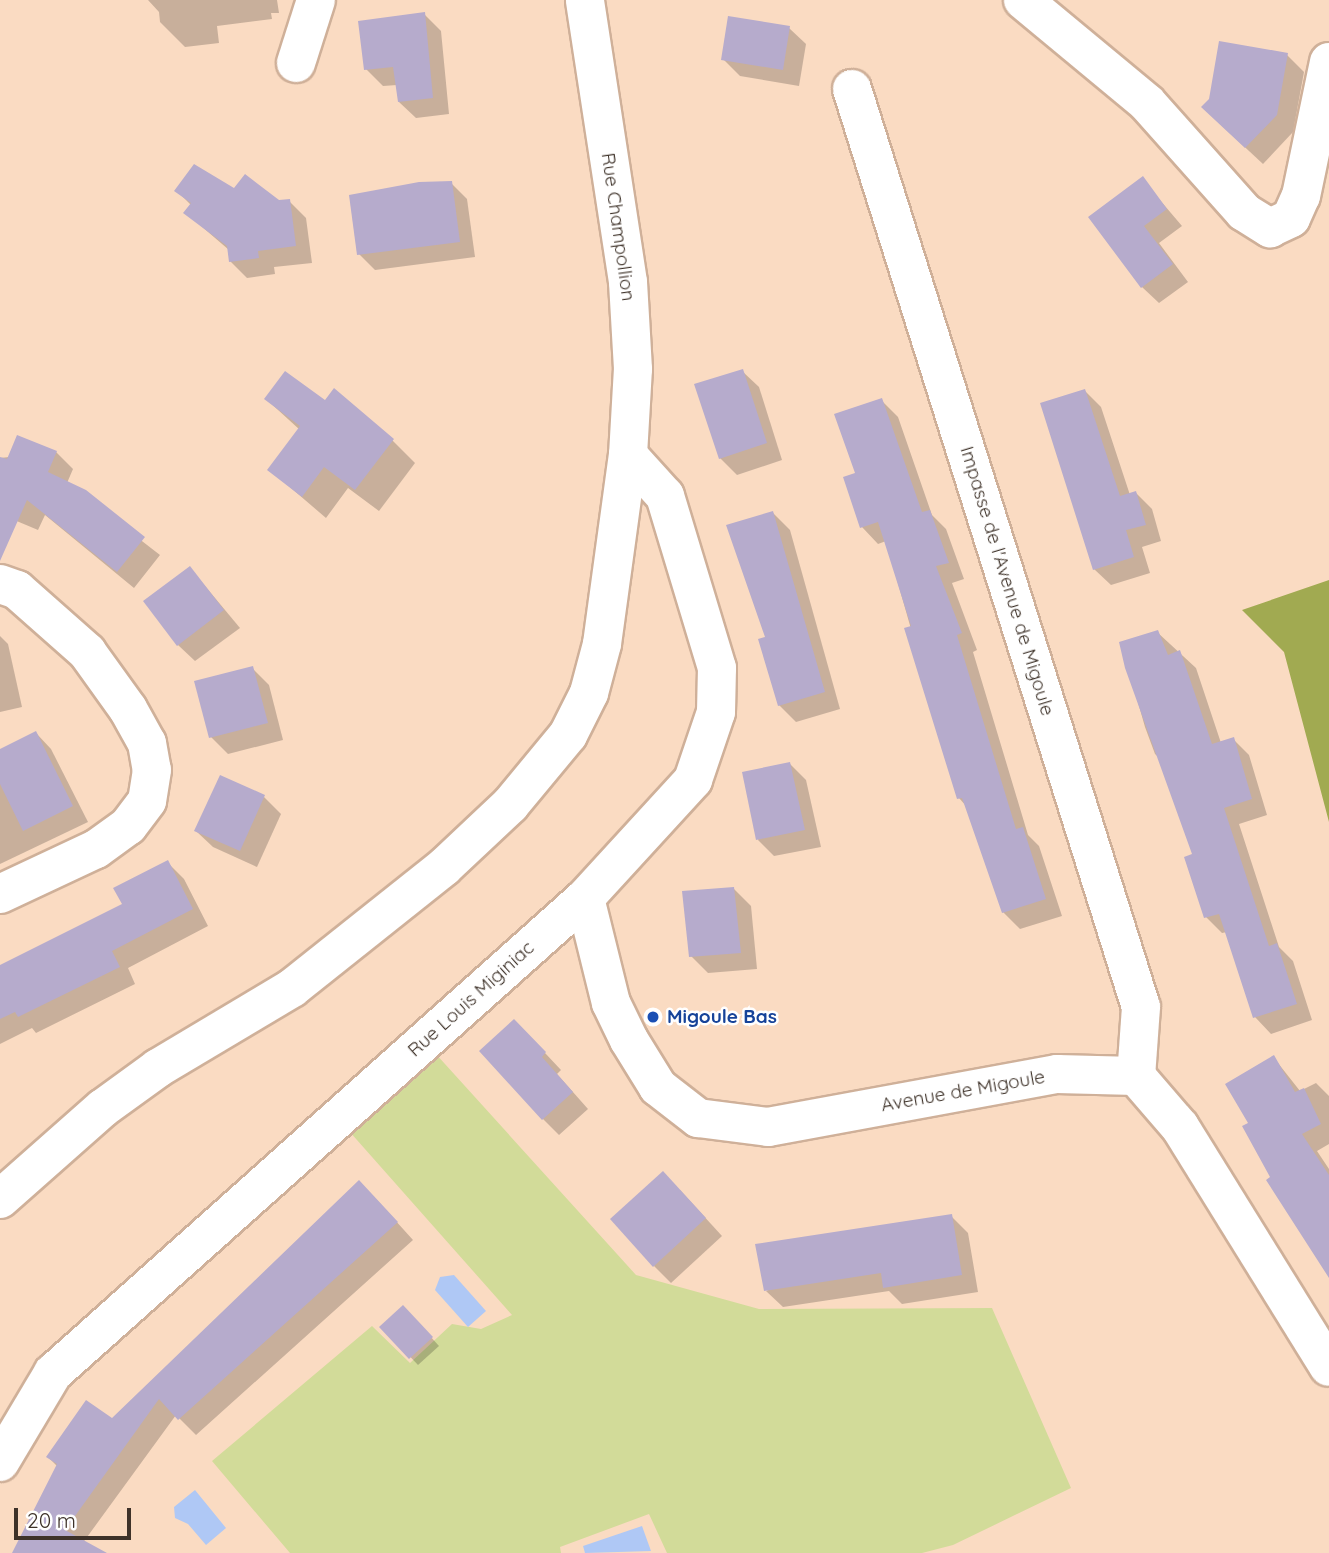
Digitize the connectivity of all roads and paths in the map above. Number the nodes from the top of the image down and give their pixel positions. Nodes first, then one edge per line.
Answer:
1 (316, 0) edge
2 (585, 0) edge
3 (1023, 0) edge
4 (1329, 62) edge
5 (296, 63) dead end
6 (852, 89) dead end
7 (628, 455) junction
8 (0, 584) edge
9 (0, 894) edge
10 (585, 898) junction
11 (1136, 1076) junction
12 (0, 1199) edge
13 (1329, 1367) edge
14 (0, 1462) edge

1 - 5 street
2 - 7 street, Rue Champollion
3 - 4 street
6 - 11 street, Impasse de l'Avenue de Migoule
7 - 10 street, Rue Louis Miginiac
7 - 12 street, Rue Champollion
8 - 9 street
10 - 11 street, Avenue de Migoule
10 - 14 street, Rue Louis Miginiac
11 - 13 street

